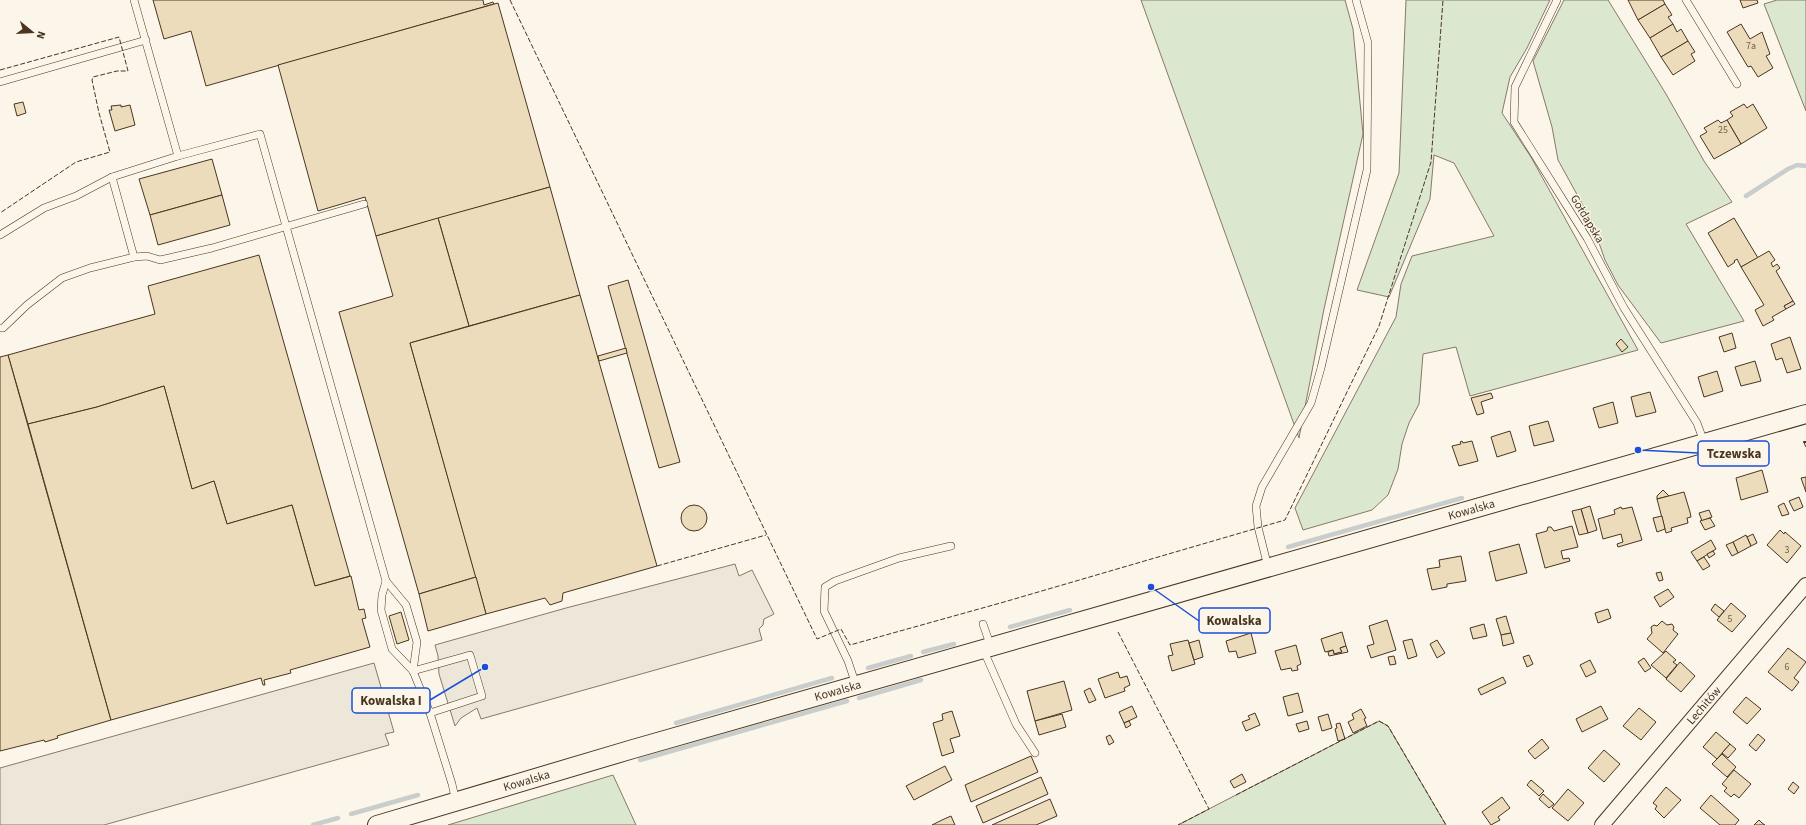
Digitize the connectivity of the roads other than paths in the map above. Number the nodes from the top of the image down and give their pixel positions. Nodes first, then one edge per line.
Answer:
1 (134, 0) edge
2 (1356, 0) edge
3 (1557, 0) edge
4 (1686, 0) edge
5 (146, 40) junction
6 (0, 82) edge
7 (1738, 84) dead end
8 (178, 156) junction
9 (112, 177) junction
10 (364, 204) dead end
11 (286, 226) junction
12 (0, 235) edge
13 (134, 258) junction
14 (0, 328) edge
15 (1806, 414) edge
16 (1704, 443) junction
17 (951, 546) dead end
18 (1268, 567) junction
19 (386, 581) junction
20 (1806, 585) edge
21 (983, 624) dead end
22 (987, 648) junction
23 (413, 671) junction
24 (856, 686) junction
25 (430, 713) junction
26 (1035, 753) dead end
27 (456, 802) junction
28 (377, 825) edge
29 (1602, 825) edge

1 - 5 lane
2 - 18 lane
3 - 16 lane, Gołdapska
4 - 7 lane
5 - 6 lane
5 - 8 lane
8 - 9 lane
8 - 11 lane
9 - 12 lane
9 - 13 lane
10 - 11 lane
11 - 13 lane
11 - 19 lane
13 - 14 lane
15 - 16 street, Kowalska
16 - 18 street, Kowalska
17 - 24 lane
18 - 22 street, Kowalska
19 - 23 lane
19 - 23 lane
20 - 29 street, Lechitów
21 - 22 lane
22 - 24 street, Kowalska
22 - 26 lane
23 - 25 lane
23 - 25 lane
24 - 27 street, Kowalska
25 - 27 lane
27 - 28 street, Kowalska

